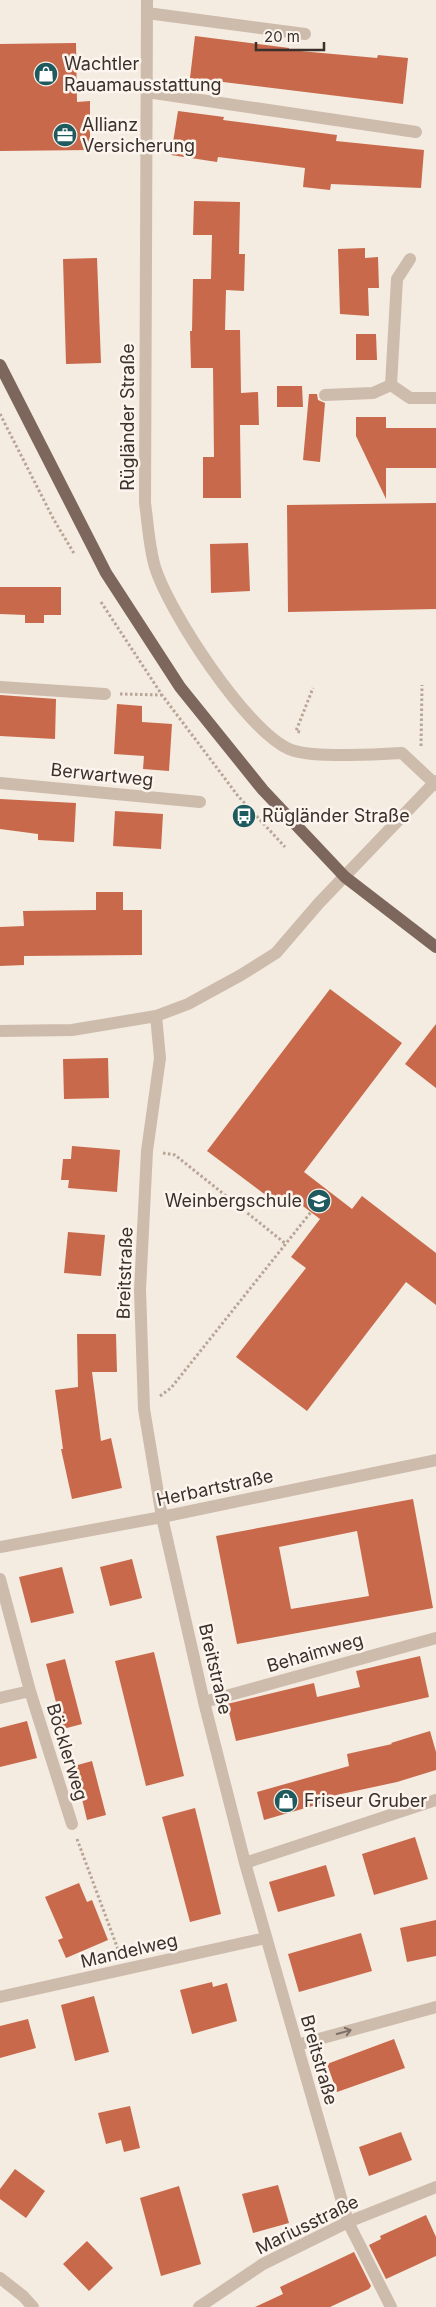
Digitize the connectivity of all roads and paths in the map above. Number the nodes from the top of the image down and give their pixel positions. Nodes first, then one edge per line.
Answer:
1 (147, 6) edge
2 (305, 34) dead end
3 (147, 92) junction
4 (416, 132) dead end
5 (410, 259) dead end
6 (0, 365) edge
7 (391, 385) junction
8 (325, 395) dead end
9 (436, 398) edge
10 (422, 685) dead end
11 (0, 688) edge
12 (313, 688) dead end
13 (104, 694) joint
14 (162, 695) dead end
15 (296, 731) dead end
16 (421, 746) dead end
17 (436, 782) edge
18 (0, 783) edge
19 (200, 802) dead end
20 (250, 810) dead end
21 (244, 816) dead end
22 (344, 877) junction
23 (436, 947) edge
24 (156, 1016) junction
25 (0, 1031) edge
26 (147, 1151) junction
27 (311, 1212) dead end
28 (286, 1244) junction
29 (144, 1409) junction
30 (436, 1460) edge
31 (162, 1517) junction
32 (0, 1547) edge
33 (0, 1579) edge
34 (436, 1638) edge
35 (30, 1690) junction
36 (0, 1698) edge
37 (204, 1702) junction
38 (436, 1800) edge
39 (72, 1824) joint
40 (245, 1863) junction
41 (266, 1938) junction
42 (126, 1970) junction
43 (0, 1997) edge
44 (436, 2007) edge
45 (297, 2045) junction
46 (436, 2187) edge
47 (348, 2222) junction
48 (0, 2278) edge
49 (33, 2307) edge
50 (199, 2307) edge
51 (391, 2307) edge

1 - 2 street
1 - 3 street, Rügländer Straße
3 - 4 street
3 - 17 street, Rügländer Straße
5 - 7 street
6 - 22 main road
7 - 8 street
7 - 9 street
10 - 16 path
11 - 13 street
12 - 15 path
13 - 14 path
17 - 22 street
18 - 19 street, Berwartweg
20 - 21 path
22 - 23 main road
22 - 24 street
24 - 25 street
24 - 26 street, Breitstraße
26 - 28 path
26 - 29 street, Breitstraße
27 - 28 path
28 - 29 path
29 - 31 street, Breitstraße
30 - 31 street, Herbartstraße
31 - 32 street, Herbartstraße
31 - 37 street, Breitstraße
33 - 35 street, Böcklerweg
34 - 37 street, Behaimweg
35 - 36 street, Böcklerweg
35 - 39 street, Böcklerweg
37 - 40 street, Breitstraße
38 - 40 street
39 - 42 path
40 - 41 street, Breitstraße
41 - 42 street, Mandelweg
41 - 45 street, Breitstraße
42 - 43 street, Mandelweg
45 -> 44 street
45 - 47 street, Breitstraße
46 - 47 street, Mariusstraße
47 - 50 street, Mariusstraße
47 - 51 street, Breitstraße
48 - 49 street

